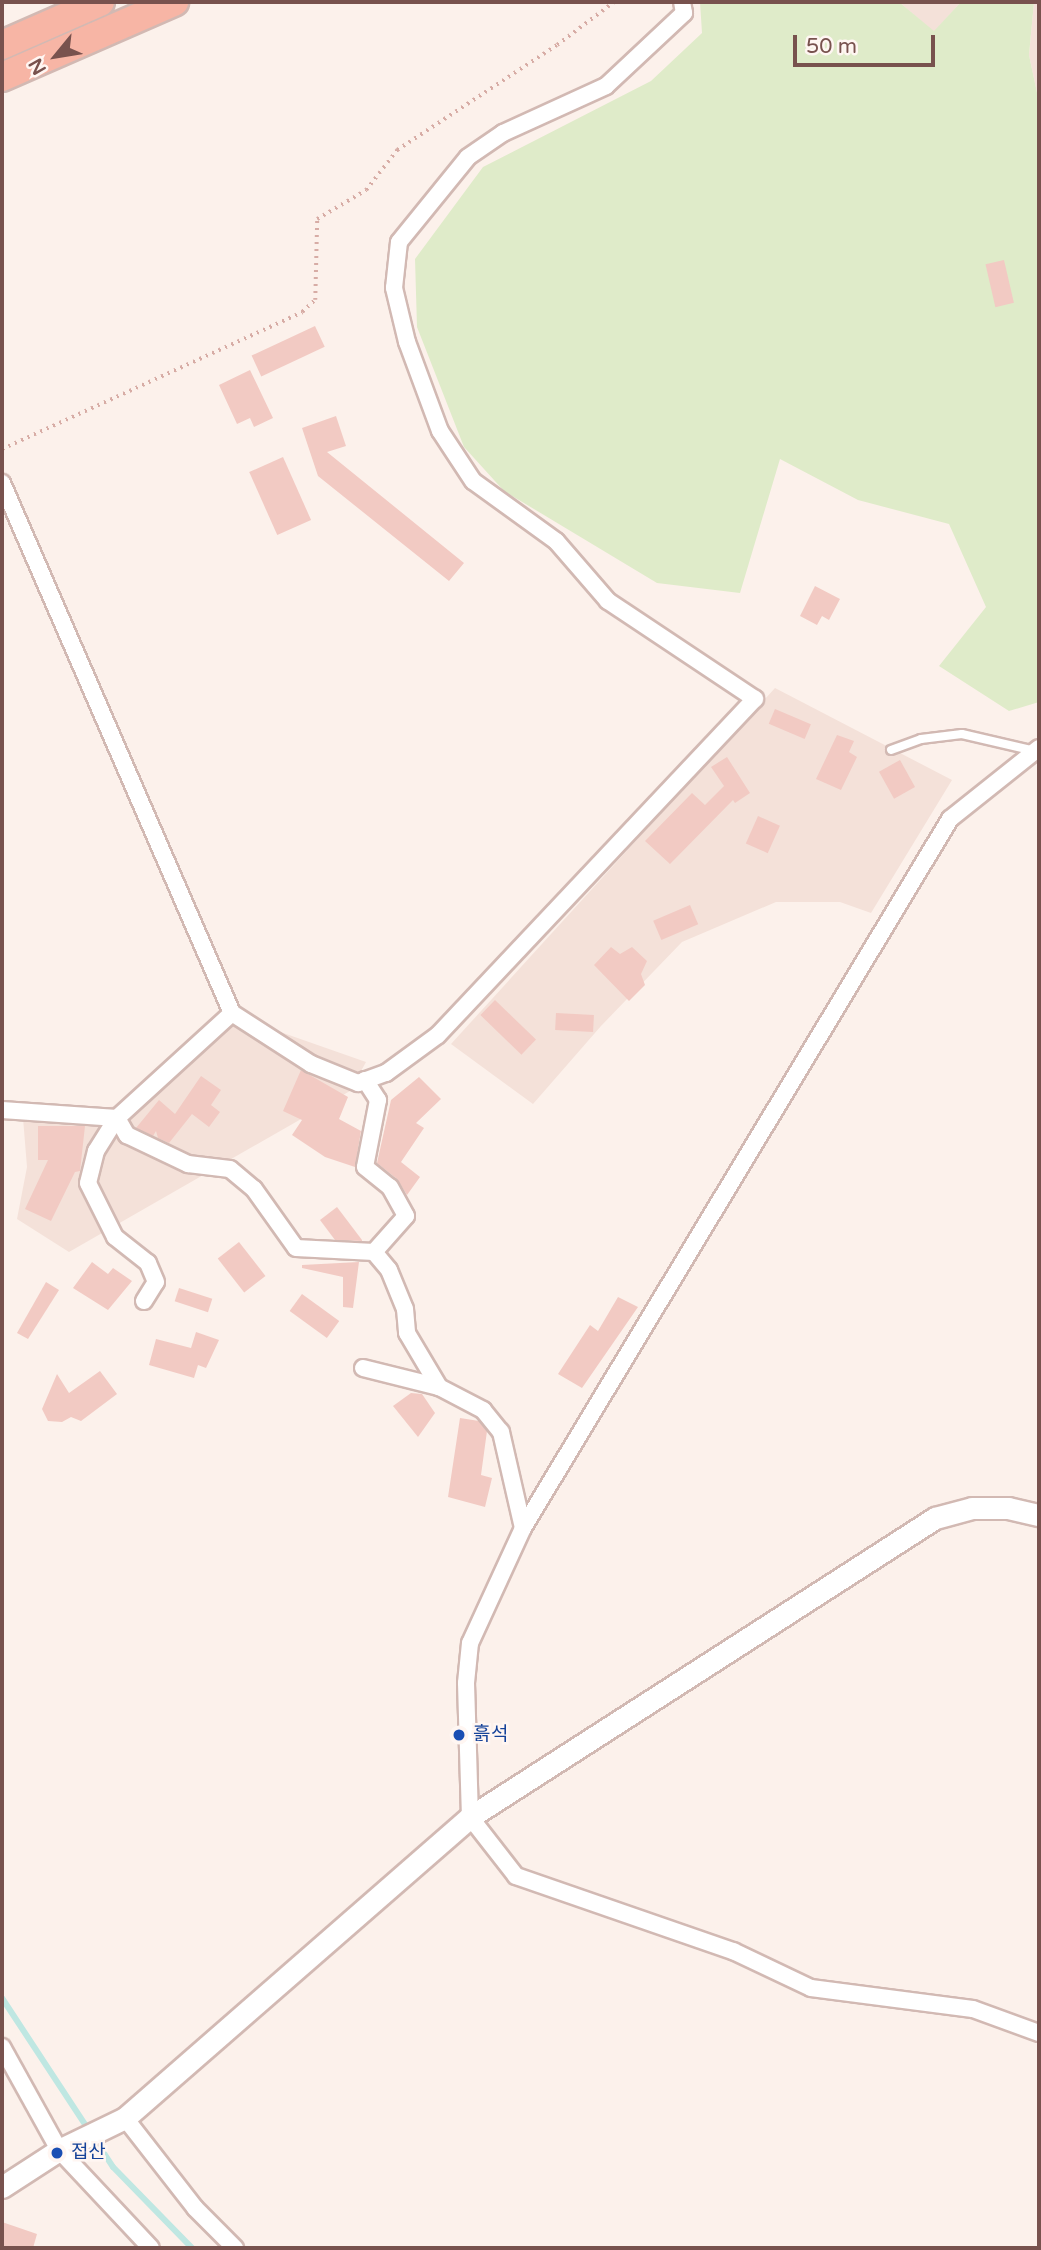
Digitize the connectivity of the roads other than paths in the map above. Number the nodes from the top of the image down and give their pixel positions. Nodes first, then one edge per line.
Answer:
1 (100, 2) edge
2 (174, 2) edge
3 (681, 2) edge
4 (2, 45) edge
5 (2, 77) edge
6 (2, 482) edge
7 (891, 750) dead end
8 (1037, 750) edge
9 (232, 1013) junction
10 (365, 1080) junction
11 (2, 1110) edge
12 (117, 1118) junction
13 (374, 1252) junction
14 (144, 1301) dead end
15 (363, 1368) dead end
16 (439, 1387) junction
17 (1039, 1515) edge
18 (523, 1528) junction
19 (470, 1817) junction
20 (1039, 2033) edge
21 (2, 2047) edge
22 (125, 2118) junction
23 (64, 2147) junction
24 (2, 2187) edge
25 (151, 2248) edge
26 (235, 2248) edge

1 - 4 highway
2 - 5 highway
3 - 10 street
6 - 9 street
7 - 8 lane
8 - 18 street
9 - 10 street
9 - 12 street
10 - 13 street
11 - 12 street
12 - 13 street
12 - 14 street
13 - 16 street
15 - 16 street
16 - 18 street
17 - 19 street
18 - 19 street
19 - 20 street
19 - 22 street
21 - 23 street
22 - 23 street
22 - 26 street
23 - 24 street
23 - 25 street

